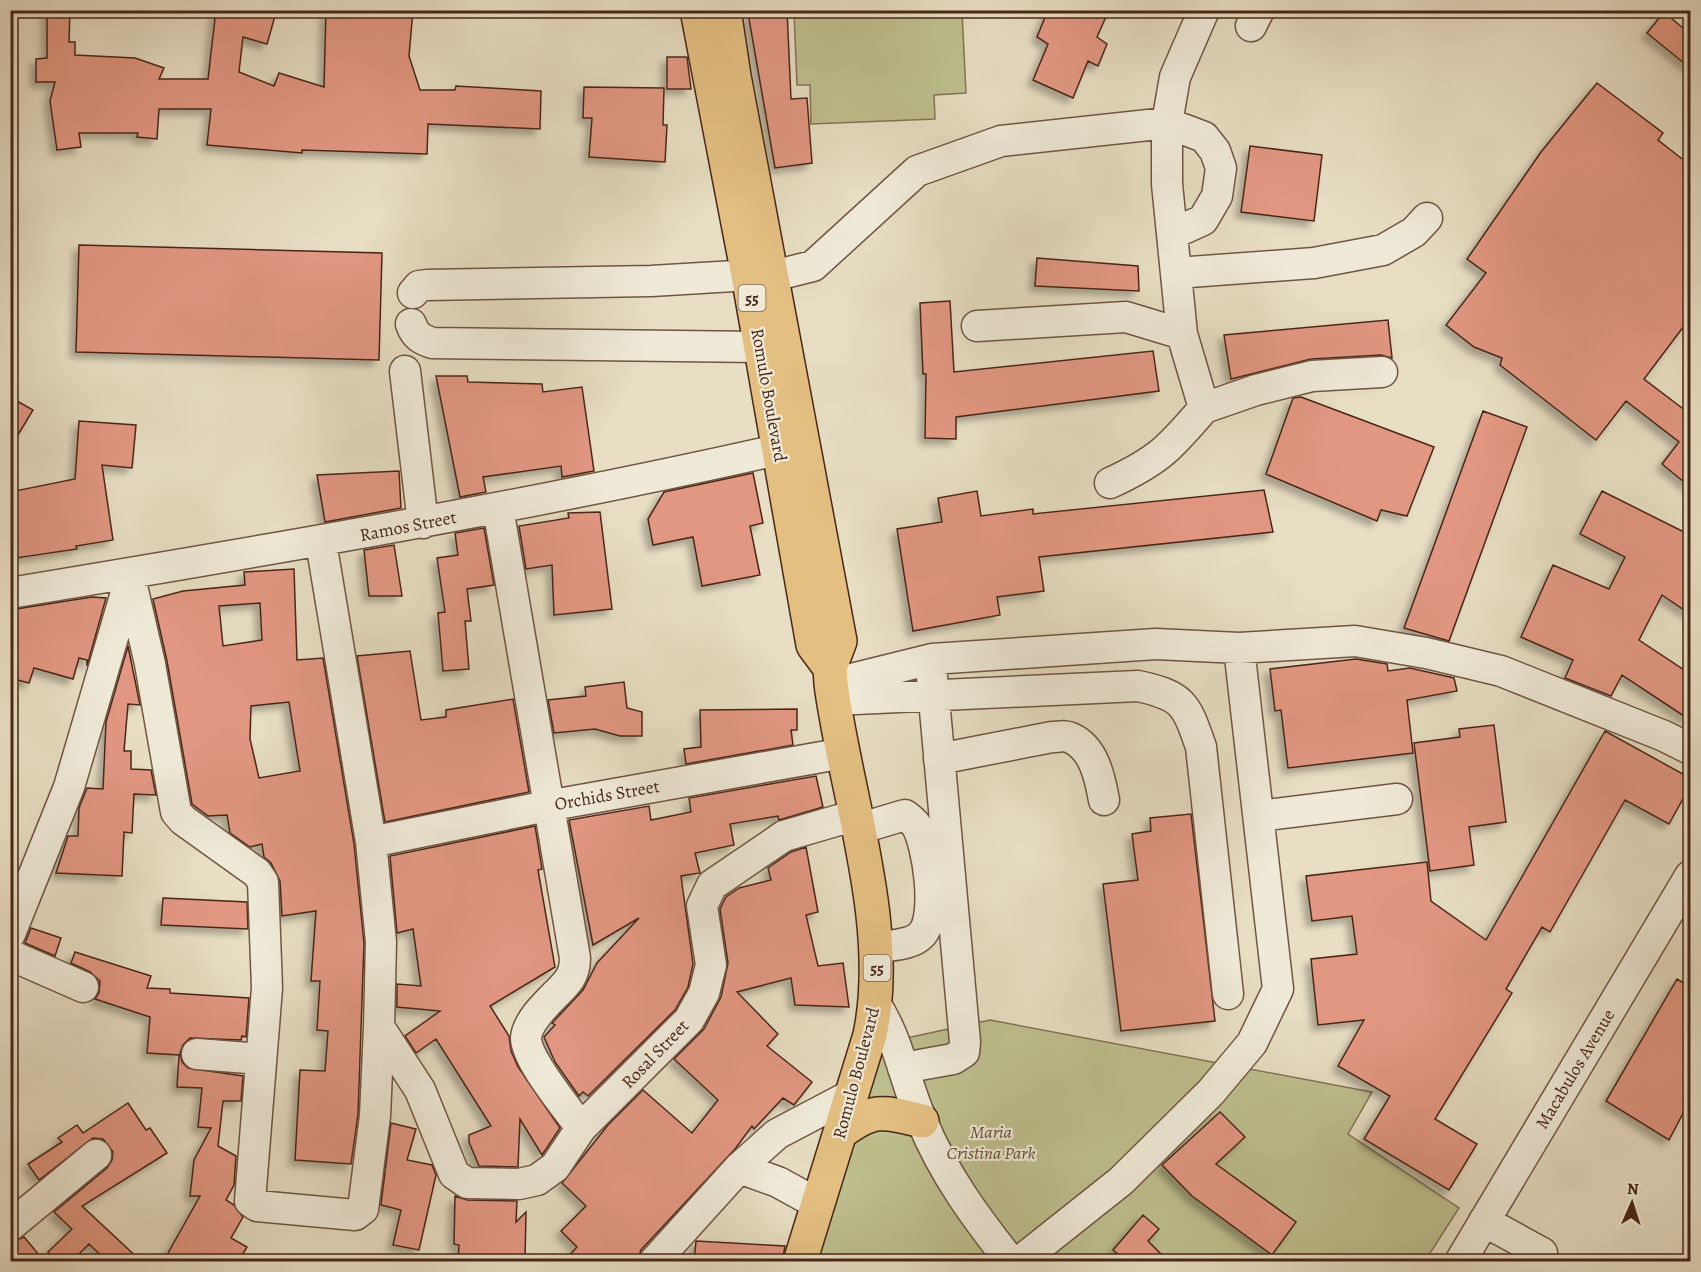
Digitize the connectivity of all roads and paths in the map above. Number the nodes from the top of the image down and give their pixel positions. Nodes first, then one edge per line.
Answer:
1 (697, 10) edge
2 (724, 10) edge
3 (1204, 10) edge
4 (1167, 123) junction
5 (1426, 218) dead end
6 (1172, 234) junction
7 (1176, 273) junction
8 (760, 274) junction
9 (413, 293) dead end
10 (411, 324) dead end
11 (977, 326) dead end
12 (1182, 334) junction
13 (760, 347) junction
14 (405, 371) dead end
15 (1382, 372) dead end
16 (1204, 408) junction
17 (791, 447) junction
18 (1110, 483) dead end
19 (498, 508) junction
20 (423, 523) junction
21 (321, 542) junction
22 (129, 576) junction
23 (10, 593) edge
24 (1239, 648) junction
25 (932, 659) junction
26 (832, 684) junction
27 (933, 697) junction
28 (1690, 749) edge
29 (843, 753) junction
30 (939, 759) junction
31 (1397, 799) dead end
32 (1104, 800) dead end
33 (547, 806) junction
34 (1258, 816) junction
35 (857, 822) junction
36 (371, 842) junction
37 (1690, 876) edge
38 (10, 934) edge
39 (878, 948) junction
40 (10, 955) edge
41 (83, 987) dead end
42 (1228, 994) dead end
43 (876, 1005) junction
44 (379, 1027) junction
45 (197, 1054) dead end
46 (261, 1059) junction
47 (903, 1068) junction
48 (853, 1094) junction
49 (921, 1121) junction
50 (581, 1128) junction
51 (840, 1133) junction
52 (96, 1155) dead end
53 (739, 1168) junction
54 (818, 1204) junction
55 (1484, 1221) junction
56 (10, 1226) edge
57 (1542, 1253) dead end
58 (654, 1262) edge
59 (800, 1262) edge
60 (1011, 1262) edge
61 (1019, 1262) edge
62 (1460, 1262) edge

1 - 8 highway, Romulo Boulevard / 55
2 - 8 highway, Romulo Boulevard / 55
3 - 4 street
4 - 6 street
4 - 6 street
4 - 8 street
5 - 7 street
6 - 7 street
7 - 12 street
8 - 9 street
8 - 13 highway, Romulo Boulevard / 55
8 - 17 highway, Romulo Boulevard / 55
10 - 13 street
11 - 12 street
12 - 16 street
13 - 17 highway, Romulo Boulevard / 55
14 - 20 street
15 - 16 street
16 - 18 street
17 - 19 street, Ramos Street
17 - 26 highway, Romulo Boulevard / 55
19 - 20 street, Ramos Street
19 - 33 street
20 - 21 street, Ramos Street
21 - 22 street, Ramos Street
21 - 36 street
22 - 23 street, Ramos Street
22 - 38 street
22 - 46 street
24 - 25 street
24 - 28 street
24 - 34 street
25 - 26 street
25 - 27 street
26 - 27 street
26 - 29 highway, Romulo Boulevard / 55
27 - 30 street
27 - 42 street
29 - 33 street, Orchids Street
29 - 35 highway, Romulo Boulevard / 55
30 - 32 street
30 - 47 street
31 - 34 street
33 - 36 street, Orchids Street
33 - 50 street
34 - 61 street
35 - 39 highway, Romulo Boulevard / 55
35 - 39 street, Rosal Street
35 - 50 street, Rosal Street
36 - 44 street
37 - 55 street, Macabulos Avenue
39 - 43 highway, Romulo Boulevard / 55
40 - 41 street
43 - 47 street
43 - 48 highway, Romulo Boulevard / 55
44 - 46 street
44 - 50 street, Rosal Street
45 - 46 street
47 - 49 street
48 - 51 highway, Romulo Boulevard / 55
48 - 53 street
49 - 51 highway
49 - 60 street
51 - 54 highway, Romulo Boulevard / 55
52 - 56 street
53 - 54 street
53 - 58 street
54 - 59 highway, Romulo Boulevard / 55
55 - 57 street
55 - 62 street, Macabulos Avenue

